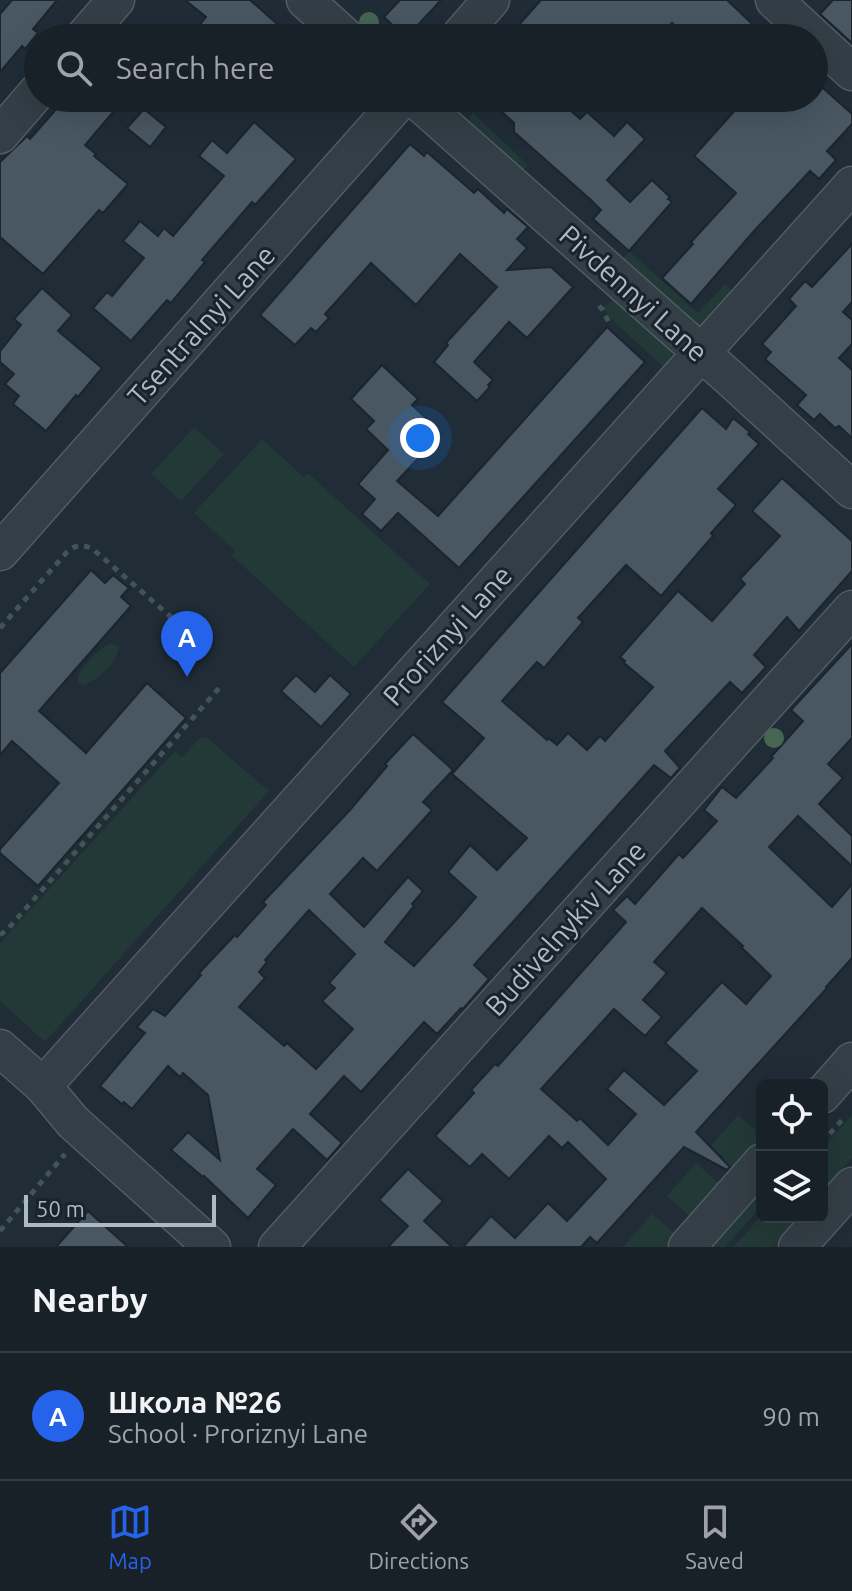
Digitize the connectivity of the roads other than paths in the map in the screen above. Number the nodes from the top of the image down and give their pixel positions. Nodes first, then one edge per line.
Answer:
1 (116, 0) edge
2 (305, 0) edge
3 (491, 0) edge
4 (774, 0) edge
5 (95, 24) edge
6 (332, 24) edge
7 (470, 24) edge
8 (800, 24) edge
9 (828, 50) edge
10 (852, 72) edge
11 (24, 107) edge
12 (390, 112) edge
13 (430, 112) edge
14 (0, 135) edge
15 (852, 185) edge
16 (701, 353) junction
17 (852, 490) edge
18 (0, 552) edge
19 (852, 609) edge
20 (0, 1048) edge
21 (852, 1061) edge
22 (43, 1086) junction
23 (828, 1088) edge
24 (756, 1169) edge
25 (852, 1186) edge
26 (212, 1247) edge
27 (277, 1247) edge
28 (687, 1247) edge
29 (797, 1247) edge

1 - 5 street
2 - 6 street
3 - 7 street
4 - 8 street
9 - 10 street
11 - 14 street
12 - 18 street, Tsentralnyi Lane
13 - 16 street, Pivdennyi Lane
15 - 16 street, Proriznyi Lane
16 - 17 street, Pivdennyi Lane
16 - 22 street, Proriznyi Lane
19 - 27 street, Budivelnykiv Lane
20 - 22 street
21 - 23 street
22 - 26 street
24 - 28 street
25 - 29 street

